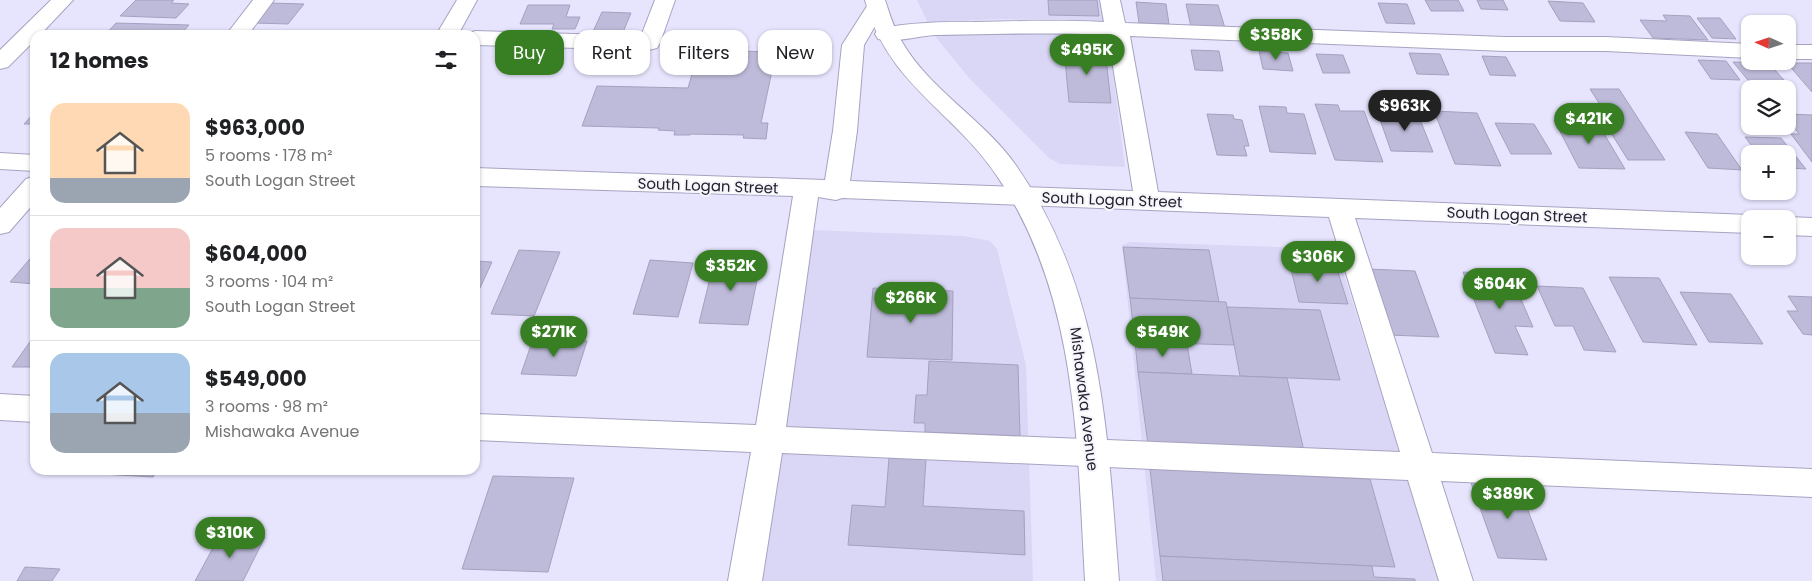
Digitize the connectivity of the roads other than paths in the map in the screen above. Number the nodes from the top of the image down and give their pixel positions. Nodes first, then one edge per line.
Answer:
1 (63, 0) edge
2 (264, 0) edge
3 (467, 0) edge
4 (664, 0) edge
5 (1110, 0) edge
6 (875, 3) edge
7 (1117, 29) junction
8 (33, 30) edge
9 (241, 30) edge
10 (450, 30) edge
11 (30, 32) edge
12 (886, 34) junction
13 (480, 38) edge
14 (1741, 50) edge
15 (1796, 52) edge
16 (1812, 52) edge
17 (0, 62) edge
18 (0, 162) edge
19 (30, 163) edge
20 (480, 178) edge
21 (807, 190) junction
22 (30, 191) edge
23 (836, 191) junction
24 (1023, 197) junction
25 (1146, 202) junction
26 (1339, 208) junction
27 (1741, 224) edge
28 (0, 225) edge
29 (1796, 226) edge
30 (1812, 227) edge
31 (0, 407) edge
32 (30, 408) edge
33 (480, 427) edge
34 (769, 439) junction
35 (1092, 453) junction
36 (1420, 467) junction
37 (1812, 483) edge
38 (745, 581) edge
39 (1102, 581) edge
40 (1456, 581) edge

1 - 8 street
2 - 9 street
3 - 10 street
4 - 13 street
5 - 7 street
6 - 12 street, Mishawaka Avenue
6 - 23 street
7 - 12 street
7 - 14 street
7 - 25 street
11 - 17 street
12 - 24 street, Mishawaka Avenue
15 - 16 street
18 - 19 street
20 - 21 street, South Logan Street
21 - 23 street, South Logan Street
21 - 34 street
22 - 28 street
23 - 24 street, South Logan Street
24 - 25 street, South Logan Street
24 - 35 street, Mishawaka Avenue
25 - 26 street, South Logan Street
26 - 27 street, South Logan Street
26 - 36 street
29 - 30 street
31 - 32 street
33 - 34 street
34 - 35 street
34 - 38 street
35 - 36 street
35 - 39 street, Mishawaka Avenue
36 - 37 street
36 - 40 street

